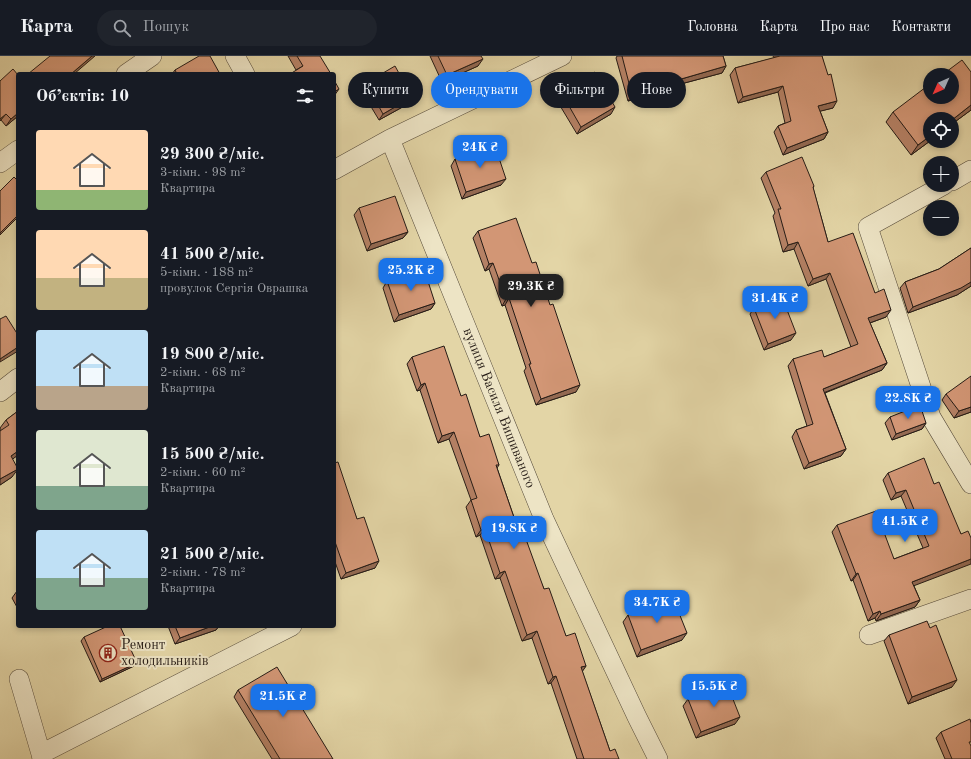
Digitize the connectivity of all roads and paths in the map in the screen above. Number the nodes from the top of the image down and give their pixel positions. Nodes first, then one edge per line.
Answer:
1 (152, 56) edge
2 (236, 56) edge
3 (562, 56) edge
4 (129, 72) edge
5 (244, 72) edge
6 (390, 139) junction
7 (16, 151) edge
8 (0, 162) edge
9 (336, 169) edge
10 (971, 170) edge
11 (959, 177) edge
12 (931, 192) edge
13 (16, 380) edge
14 (0, 392) edge
15 (971, 484) edge
16 (971, 599) edge
17 (288, 628) edge
18 (869, 635) dead end
19 (19, 679) dead end
20 (42, 757) edge
21 (658, 759) edge

1 - 4 street
2 - 5 street
3 - 6 street
6 - 9 street
6 - 21 street, вулиця Василя Вишиваного
7 - 8 street
10 - 11 street
12 - 15 street
13 - 14 street
16 - 18 street
17 - 20 street
19 - 20 street

